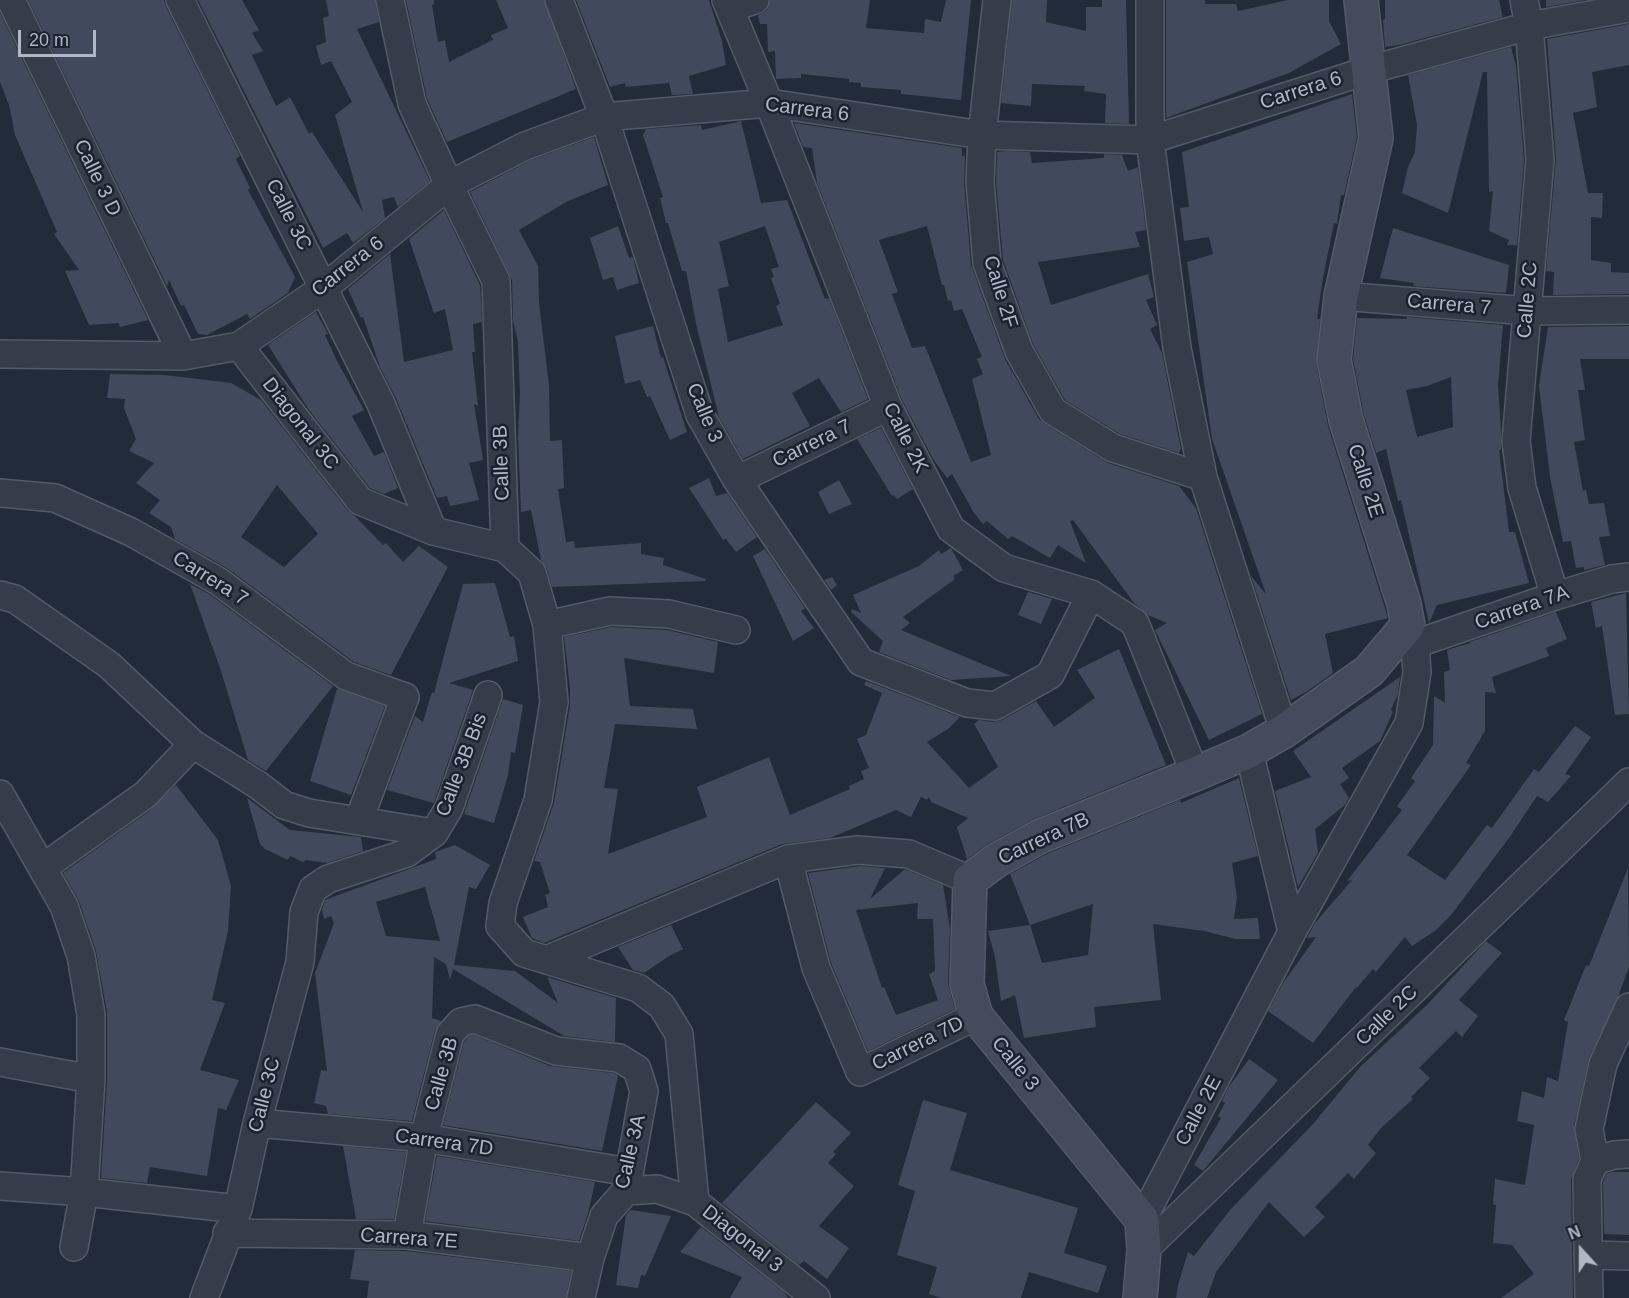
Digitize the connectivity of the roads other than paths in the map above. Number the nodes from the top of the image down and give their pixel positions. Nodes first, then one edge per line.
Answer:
1 (11, 0) edge
2 (180, 0) edge
3 (390, 0) edge
4 (559, 0) edge
5 (755, 0) edge
6 (997, 0) edge
7 (1150, 0) edge
8 (1361, 0) edge
9 (1524, 0) edge
10 (728, 4) edge
11 (1629, 8) edge
12 (1529, 26) junction
13 (1369, 69) junction
14 (769, 103) junction
15 (604, 117) junction
16 (982, 135) junction
17 (1150, 140) junction
18 (449, 185) junction
19 (324, 287) junction
20 (1341, 296) junction
21 (1629, 310) edge
22 (1528, 311) junction
23 (239, 346) junction
24 (0, 354) edge
25 (183, 356) junction
26 (888, 407) junction
27 (1203, 477) junction
28 (737, 480) junction
29 (0, 493) edge
30 (433, 531) junction
31 (505, 548) junction
32 (1629, 577) edge
33 (1091, 594) junction
34 (0, 595) edge
35 (1555, 596) junction
36 (547, 624) junction
37 (736, 630) dead end
38 (1412, 634) junction
39 (488, 695) dead end
40 (1284, 731) junction
41 (193, 744) junction
42 (1249, 751) junction
43 (1195, 774) junction
44 (1629, 782) edge
45 (0, 794) edge
46 (359, 820) junction
47 (434, 833) junction
48 (788, 859) junction
49 (44, 867) junction
50 (970, 880) junction
51 (1292, 932) junction
52 (546, 960) junction
53 (1629, 1007) edge
54 (976, 1016) junction
55 (461, 1022) joint
56 (0, 1062) edge
57 (91, 1079) junction
58 (257, 1123) junction
59 (424, 1138) junction
60 (1629, 1154) edge
61 (1595, 1161) junction
62 (628, 1181) junction
63 (0, 1186) edge
64 (84, 1192) junction
65 (695, 1202) junction
66 (238, 1209) junction
67 (227, 1233) junction
68 (407, 1235) junction
69 (1143, 1235) junction
70 (74, 1247) dead end
71 (1588, 1255) junction
72 (1629, 1256) edge
73 (590, 1258) junction
74 (811, 1295) edge
75 (204, 1298) edge
76 (581, 1298) edge
77 (1140, 1298) edge
78 (1589, 1298) edge

1 - 25 street, Calle 3 D
2 - 19 street, Calle 3C
3 - 18 street, Calle 3B
4 - 15 street, Calle 3
5 - 10 street
6 - 16 street, Calle 2F
7 - 17 street
8 - 13 street, Calle 2E
9 - 12 street, Calle 2C
10 - 14 street, Calle 2K
11 - 12 street, Carrera 6
12 - 13 street, Carrera 6
12 - 22 street, Calle 2C
13 - 17 street, Carrera 6
13 - 20 street, Calle 2E
14 - 15 street, Carrera 6
14 - 16 street, Carrera 6
14 - 26 street, Calle 2K
15 - 18 street, Carrera 6
15 - 28 street, Calle 3
16 - 17 street, Carrera 6
16 - 27 street, Calle 2F
17 - 27 street
18 - 19 street, Carrera 6
18 - 31 street, Calle 3B
19 - 23 street, Carrera 6
19 - 30 street, Calle 3C
20 - 22 street, Carrera 7
20 - 38 street, Calle 2E
21 - 22 street, Carrera 7
22 - 35 street, Calle 2C
23 - 25 street, Carrera 6
23 - 30 street, Diagonal 3C
24 - 25 street, Carrera 6
26 - 28 street, Carrera 7
26 - 33 street, Calle 2K
27 - 40 street
28 - 33 street, Calle 3
29 - 46 street, Carrera 7
30 - 31 street
31 - 36 street
32 - 35 street, Carrera 7A
33 - 43 street, Calle 2K
34 - 41 street
35 - 38 street, Carrera 7A
36 - 37 street
36 - 52 street
38 - 40 street, Carrera 7B
38 - 51 street, Calle 2E
39 - 47 street, Calle 3B Bis
40 - 42 street, Carrera 7B
41 - 46 street
41 - 49 street
42 - 43 street, Carrera 7B
42 - 51 street
43 - 50 street, Carrera 7B
44 - 69 street, Calle 2C
45 - 49 street
46 - 47 street
47 - 58 street, Calle 3C
48 - 50 street
48 - 52 street
48 - 54 street, Carrera 7D
49 - 57 street
50 - 54 street, Calle 3
51 - 69 street, Calle 2E
52 - 65 street
53 - 61 street
54 - 69 street, Calle 3
55 - 59 street, Calle 3B
55 - 62 street, Calle 3A
56 - 57 street
57 - 64 street
58 - 59 street, Carrera 7D
58 - 66 street, Calle 3C
59 - 62 street, Carrera 7D
59 - 68 street, Calle 3B
60 - 61 street
61 - 71 street
62 - 65 street, Diagonal 3
62 - 73 street, Calle 3A
63 - 64 street
64 - 66 street
64 - 70 street
65 - 74 street, Diagonal 3
66 - 67 street, Calle 3C
67 - 68 street, Carrera 7E
67 - 75 street, Calle 3C
68 - 73 street, Carrera 7E
69 - 77 street, Calle 2E
71 - 72 street
71 - 78 street
73 - 76 street, Calle 3A

